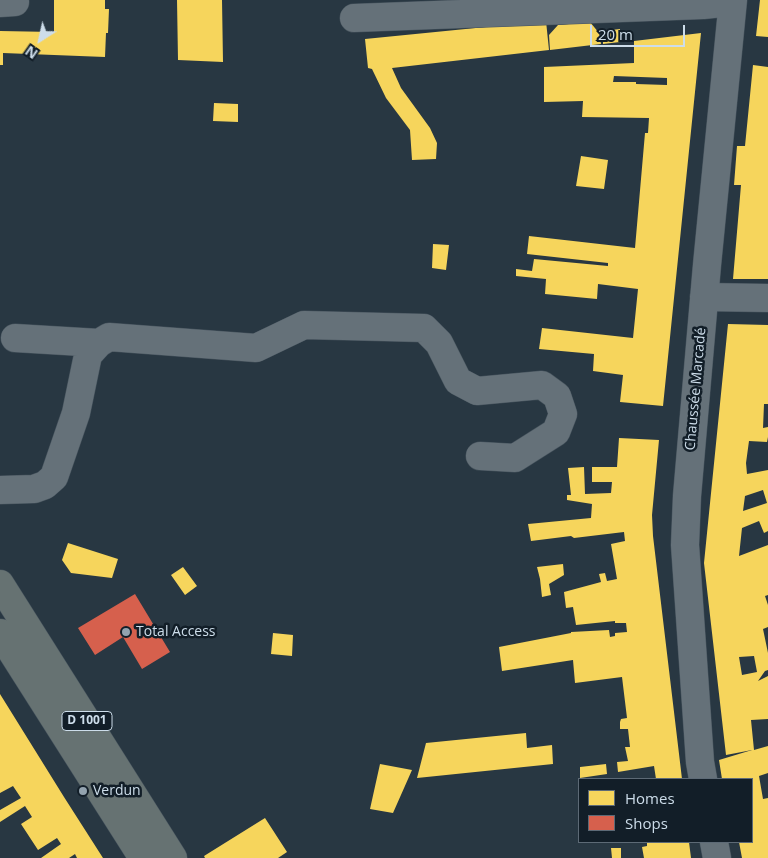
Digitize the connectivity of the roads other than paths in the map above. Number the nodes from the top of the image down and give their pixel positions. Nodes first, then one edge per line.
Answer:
1 (732, 1) edge
2 (354, 18) dead end
3 (704, 297) junction
4 (768, 298) edge
5 (15, 338) dead end
6 (100, 343) junction
7 (480, 456) dead end
8 (0, 490) edge
9 (0, 584) edge
10 (0, 634) edge
11 (703, 778) edge
12 (714, 843) edge
13 (143, 858) edge
14 (173, 858) edge
15 (717, 858) edge

1 - 2 street
1 - 3 street, Chaussée Marcadé
3 - 4 street
3 - 11 street, Chaussée Marcadé
5 - 6 street
6 - 7 street
6 - 8 street
9 - 14 main road, D 1001
10 - 13 main road, D 1001
12 - 15 street

